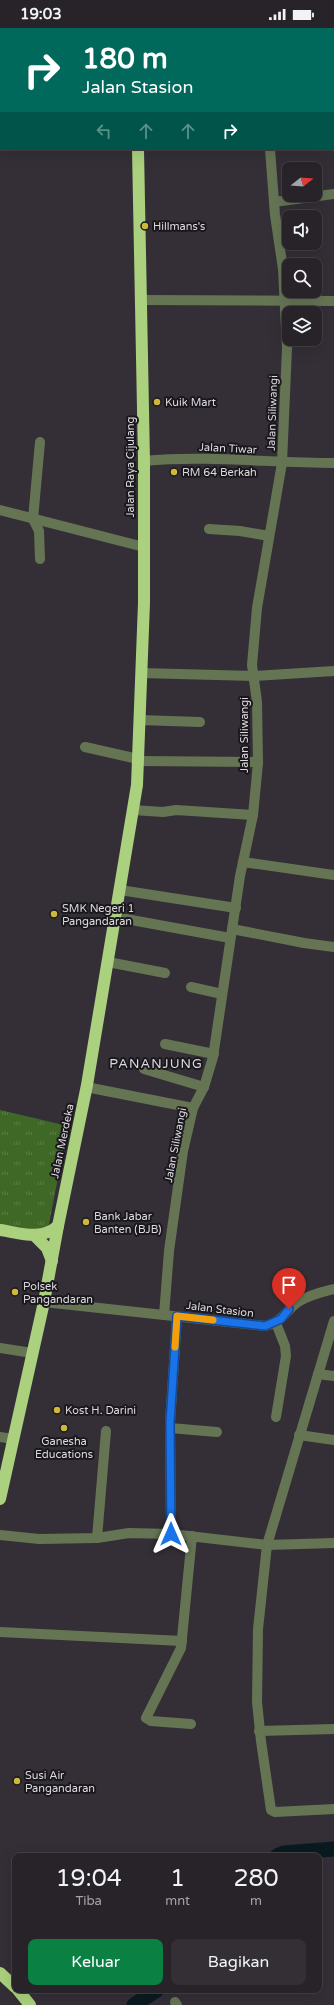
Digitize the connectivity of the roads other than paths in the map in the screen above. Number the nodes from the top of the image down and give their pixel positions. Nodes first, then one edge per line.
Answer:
1 (138, 150) edge
2 (270, 150) edge
3 (334, 194) edge
4 (274, 202) junction
5 (141, 300) junction
6 (284, 301) junction
7 (334, 301) edge
8 (40, 442) dead end
9 (144, 461) junction
10 (334, 462) edge
11 (282, 463) junction
12 (0, 510) edge
13 (33, 519) junction
14 (209, 528) dead end
15 (269, 536) junction
16 (144, 547) junction
17 (40, 558) dead end
18 (334, 671) edge
19 (141, 673) junction
20 (254, 676) junction
21 (139, 720) junction
22 (200, 722) dead end
23 (85, 747) dead end
24 (138, 760) junction
25 (258, 762) junction
26 (137, 785) joint
27 (132, 810) junction
28 (253, 815) junction
29 (243, 862) junction
30 (334, 875) edge
31 (120, 890) junction
32 (236, 908) junction
33 (115, 917) junction
34 (231, 933) junction
35 (334, 947) edge
36 (108, 962) junction
37 (164, 972) dead end
38 (191, 987) dead end
39 (222, 994) junction
40 (165, 1044) dead end
41 (214, 1054) junction
42 (144, 1069) dead end
43 (86, 1087) junction
44 (204, 1087) junction
45 (193, 1108) junction
46 (58, 1226) junction
47 (0, 1230) edge
48 (36, 1236) junction
49 (52, 1261) junction
50 (334, 1289) edge
51 (44, 1302) junction
52 (164, 1315) junction
53 (177, 1316) junction
54 (334, 1321) edge
55 (276, 1323) junction
56 (0, 1348) edge
57 (32, 1353) junction
58 (318, 1374) junction
59 (334, 1376) edge
60 (276, 1417) dead end
61 (170, 1428) junction
62 (106, 1431) dead end
63 (217, 1432) dead end
64 (299, 1436) junction
65 (0, 1437) edge
66 (13, 1438) junction
67 (334, 1440) edge
68 (0, 1499) edge
69 (171, 1534) junction
70 (0, 1535) edge
71 (192, 1536) junction
72 (97, 1538) junction
73 (334, 1543) edge
74 (266, 1545) junction
75 (0, 1632) edge
76 (182, 1641) junction
77 (191, 1724) dead end
78 (334, 1728) edge
79 (260, 1731) junction
80 (334, 1809) edge
81 (0, 1973) edge
82 (12, 1984) edge
83 (20, 1993) edge
84 (30, 2005) edge

1 - 5 highway, Jalan Raya Cijulang
2 - 4 street, Jalan Siliwangi
3 - 4 street
4 - 6 street, Jalan Siliwangi
5 - 6 street
5 - 9 highway, Jalan Raya Cijulang
6 - 7 street
6 - 11 street, Jalan Siliwangi
8 - 13 street
9 - 11 street, Jalan Tiwar
9 - 16 highway, Jalan Raya Cijulang
10 - 11 street, Jalan Tiwar
11 - 15 street, Jalan Siliwangi
12 - 13 street
13 - 16 street
13 - 17 street
14 - 15 street
15 - 20 street, Jalan Siliwangi
16 - 19 highway, Jalan Raya Cijulang
18 - 20 street
19 - 20 street
19 - 21 highway, Jalan Raya Cijulang
20 - 25 street, Jalan Siliwangi
21 - 22 street
21 - 24 highway, Jalan Raya Cijulang
23 - 24 street
24 - 25 street
24 - 26 highway, Jalan Raya Cijulang
25 - 28 street, Jalan Siliwangi
26 - 27 highway, Jalan Merdeka
27 - 28 street
27 - 31 highway, Jalan Merdeka
28 - 29 street, Jalan Siliwangi
29 - 30 street
29 - 32 street, Jalan Siliwangi
31 - 32 street
31 - 33 highway, Jalan Merdeka
32 - 34 street, Jalan Siliwangi
33 - 34 street
33 - 36 highway, Jalan Merdeka
34 - 35 street
34 - 39 street, Jalan Siliwangi
36 - 37 street
36 - 43 highway, Jalan Merdeka
38 - 39 street
39 - 41 street, Jalan Siliwangi
40 - 41 street
41 - 44 street, Jalan Siliwangi
42 - 44 street
43 - 45 street
43 - 46 highway, Jalan Merdeka
44 - 45 street, Jalan Siliwangi
45 - 52 street, Jalan Siliwangi
46 - 48 highway
46 - 49 highway, Jalan Merdeka
47 - 48 highway
48 - 49 highway
49 - 51 highway, Jalan Merdeka
50 - 55 street
51 - 52 street, Jalan Stasion
51 - 57 highway, Jalan Merdeka
52 - 53 street, Jalan Stasion
53 - 55 street, Jalan Stasion
53 - 61 street
54 - 58 street
55 - 60 street
56 - 57 street
57 - 66 highway, Jalan Merdeka
58 - 59 street
58 - 64 street
61 - 63 street
61 - 69 street
62 - 72 street
64 - 67 street
64 - 74 street
65 - 66 street
66 - 68 highway, Jalan Merdeka
69 - 71 street
69 - 72 street
70 - 72 street
71 - 74 street
71 - 76 street
73 - 74 street
74 - 79 street
75 - 76 street
76 - 77 street
78 - 79 street
79 - 80 street
81 - 82 highway
83 - 84 highway

